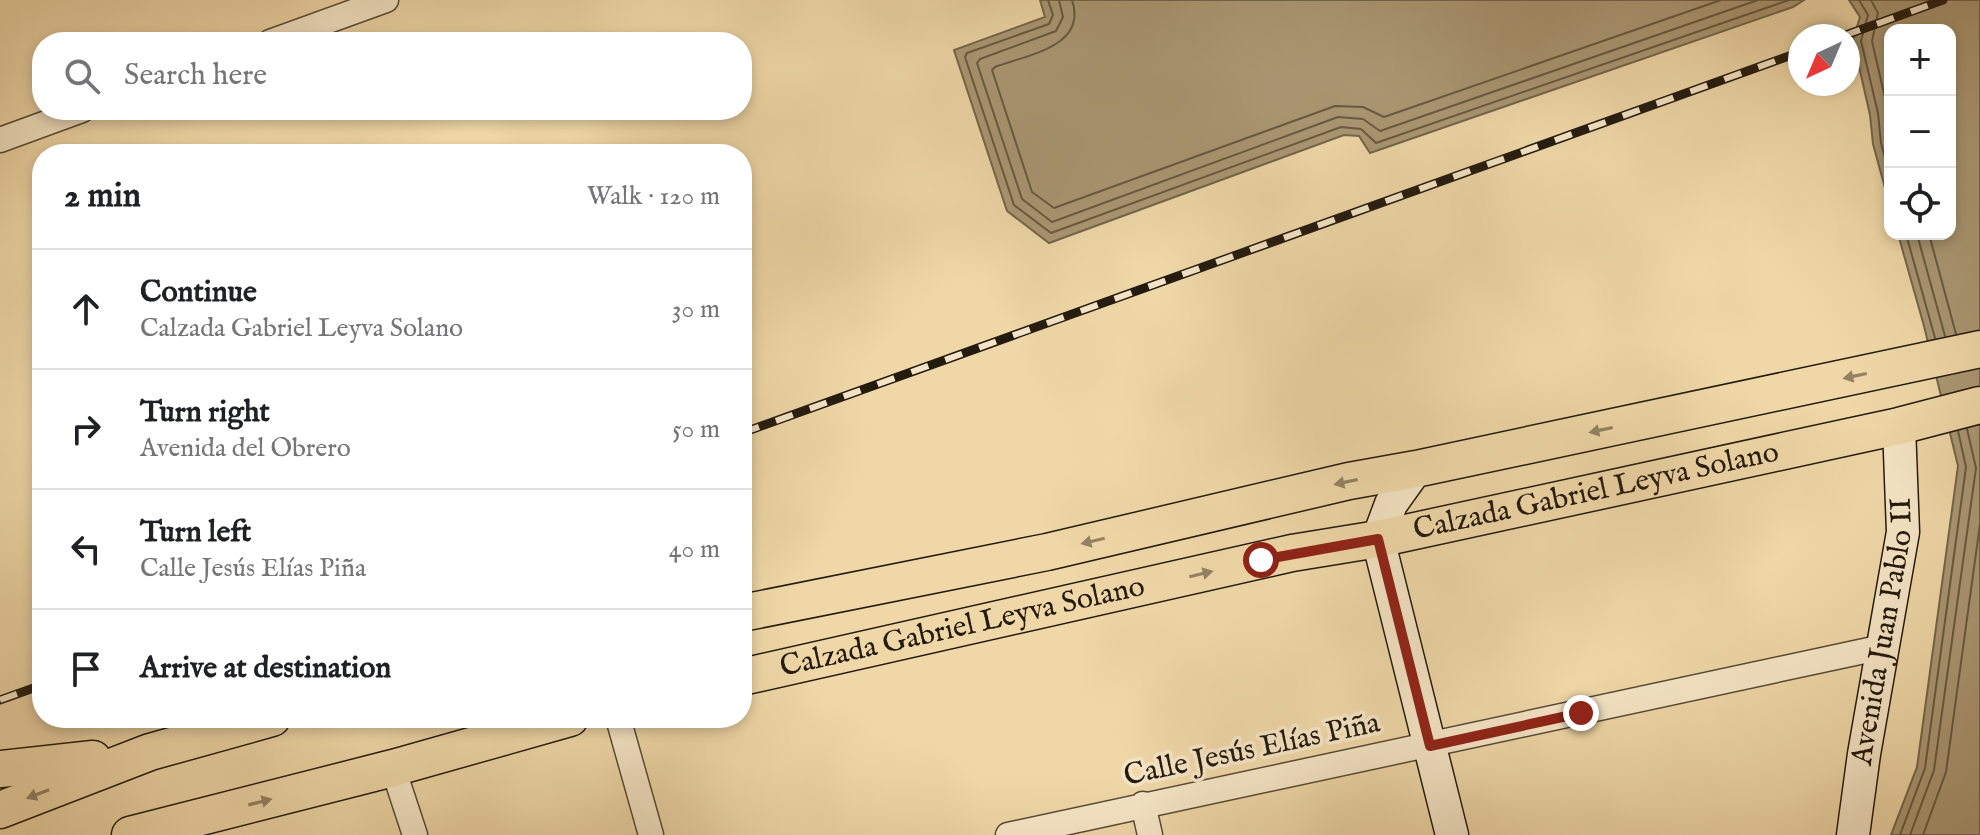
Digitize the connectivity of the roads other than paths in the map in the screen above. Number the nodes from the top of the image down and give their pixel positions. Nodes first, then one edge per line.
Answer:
1 (386, 0) edge
2 (298, 32) edge
3 (55, 120) edge
4 (0, 140) edge
5 (1980, 349) edge
6 (1964, 408) edge
7 (1899, 426) junction
8 (1416, 469) junction
9 (1378, 539) junction
10 (752, 611) edge
11 (1883, 647) junction
12 (752, 675) edge
13 (236, 728) edge
14 (535, 728) edge
15 (621, 728) edge
16 (1430, 746) junction
17 (150, 752) junction
18 (393, 768) junction
19 (0, 769) edge
20 (1143, 804) junction
21 (0, 810) edge
22 (130, 835) edge
23 (415, 835) edge
24 (651, 835) edge
25 (1008, 835) edge
26 (1150, 835) edge
27 (1452, 835) edge
28 (1853, 835) edge

1 - 2 street
3 - 4 street
5 -> 8 main road, Calzada Gabriel Leyva Solano
6 - 7 main road, Calzada Gabriel Leyva Solano
7 - 9 main road, Calzada Gabriel Leyva Solano
7 - 11 main road, Avenida Juan Pablo II
8 - 9 main road
8 -> 10 main road, Calzada Gabriel Leyva Solano
12 -> 9 main road, Calzada Gabriel Leyva Solano
9 - 16 main road
11 - 16 street, Calle Jesús Elías Piña
11 - 28 main road, Avenida Juan Pablo II
13 - 17 main road
14 - 18 main road
15 - 24 street
16 - 20 street, Calle Jesús Elías Piña
16 - 27 main road
17 - 19 main road
17 -> 21 main road
22 -> 18 main road
18 - 23 street
20 - 25 street, Calle Jesús Elías Piña
20 - 26 street

